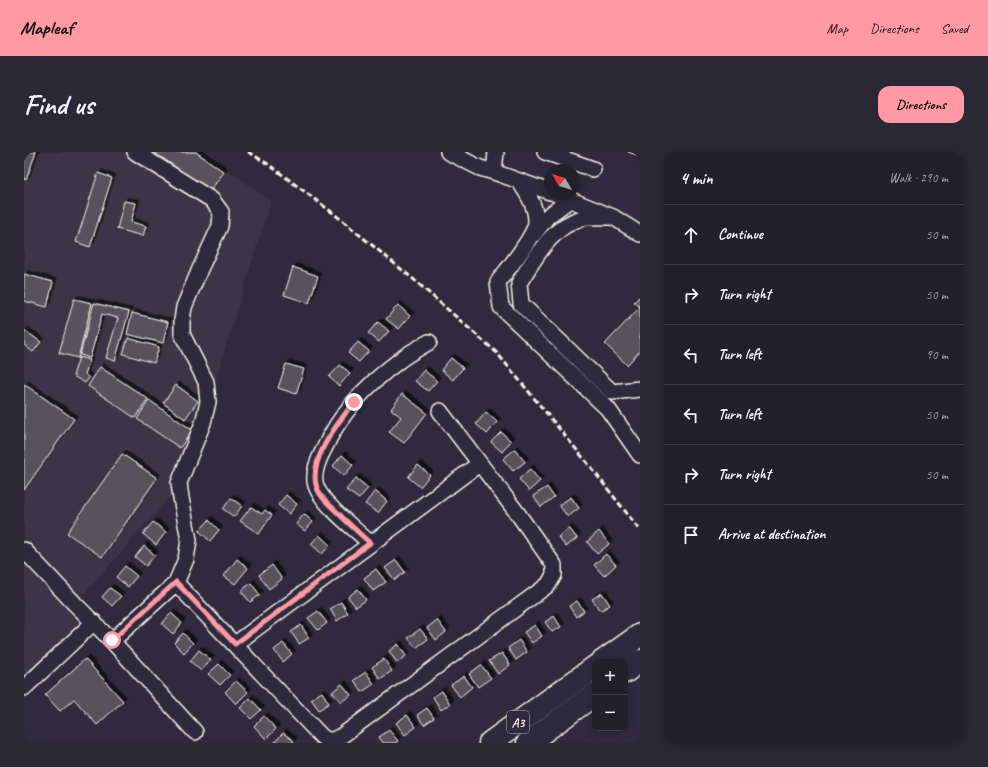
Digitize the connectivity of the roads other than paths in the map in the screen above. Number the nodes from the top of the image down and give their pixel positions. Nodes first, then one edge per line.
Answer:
1 (135, 152) edge
2 (448, 152) edge
3 (496, 152) edge
4 (546, 152) edge
5 (594, 169) dead end
6 (487, 170) junction
7 (519, 181) junction
8 (544, 190) edge
9 (570, 200) edge
10 (573, 200) edge
11 (613, 217) junction
12 (640, 234) edge
13 (528, 242) junction
14 (428, 342) dead end
15 (640, 389) edge
16 (440, 411) dead end
17 (640, 455) edge
18 (479, 464) junction
19 (370, 543) junction
20 (24, 550) edge
21 (176, 582) junction
22 (94, 622) junction
23 (640, 635) edge
24 (112, 640) junction
25 (235, 644) junction
26 (606, 659) edge
27 (640, 661) edge
28 (592, 669) edge
29 (628, 670) edge
30 (24, 688) edge
31 (594, 695) edge
32 (195, 732) dead end
33 (490, 743) edge
34 (528, 743) edge

1 - 21 street
2 - 6 street
3 - 6 street
4 - 5 street
6 - 7 street
7 - 8 street
7 - 13 street
9 - 13 street
10 - 11 street
11 - 12 street
11 - 15 street
13 - 17 street
14 - 19 street
16 - 18 street
18 - 19 street
18 - 25 street
19 - 25 street
20 - 22 street
21 - 24 street
21 - 25 street
22 - 24 street
22 - 30 street
23 - 26 highway
24 - 32 street
27 - 29 highway
28 - 33 highway, A3
31 - 34 highway, A3

